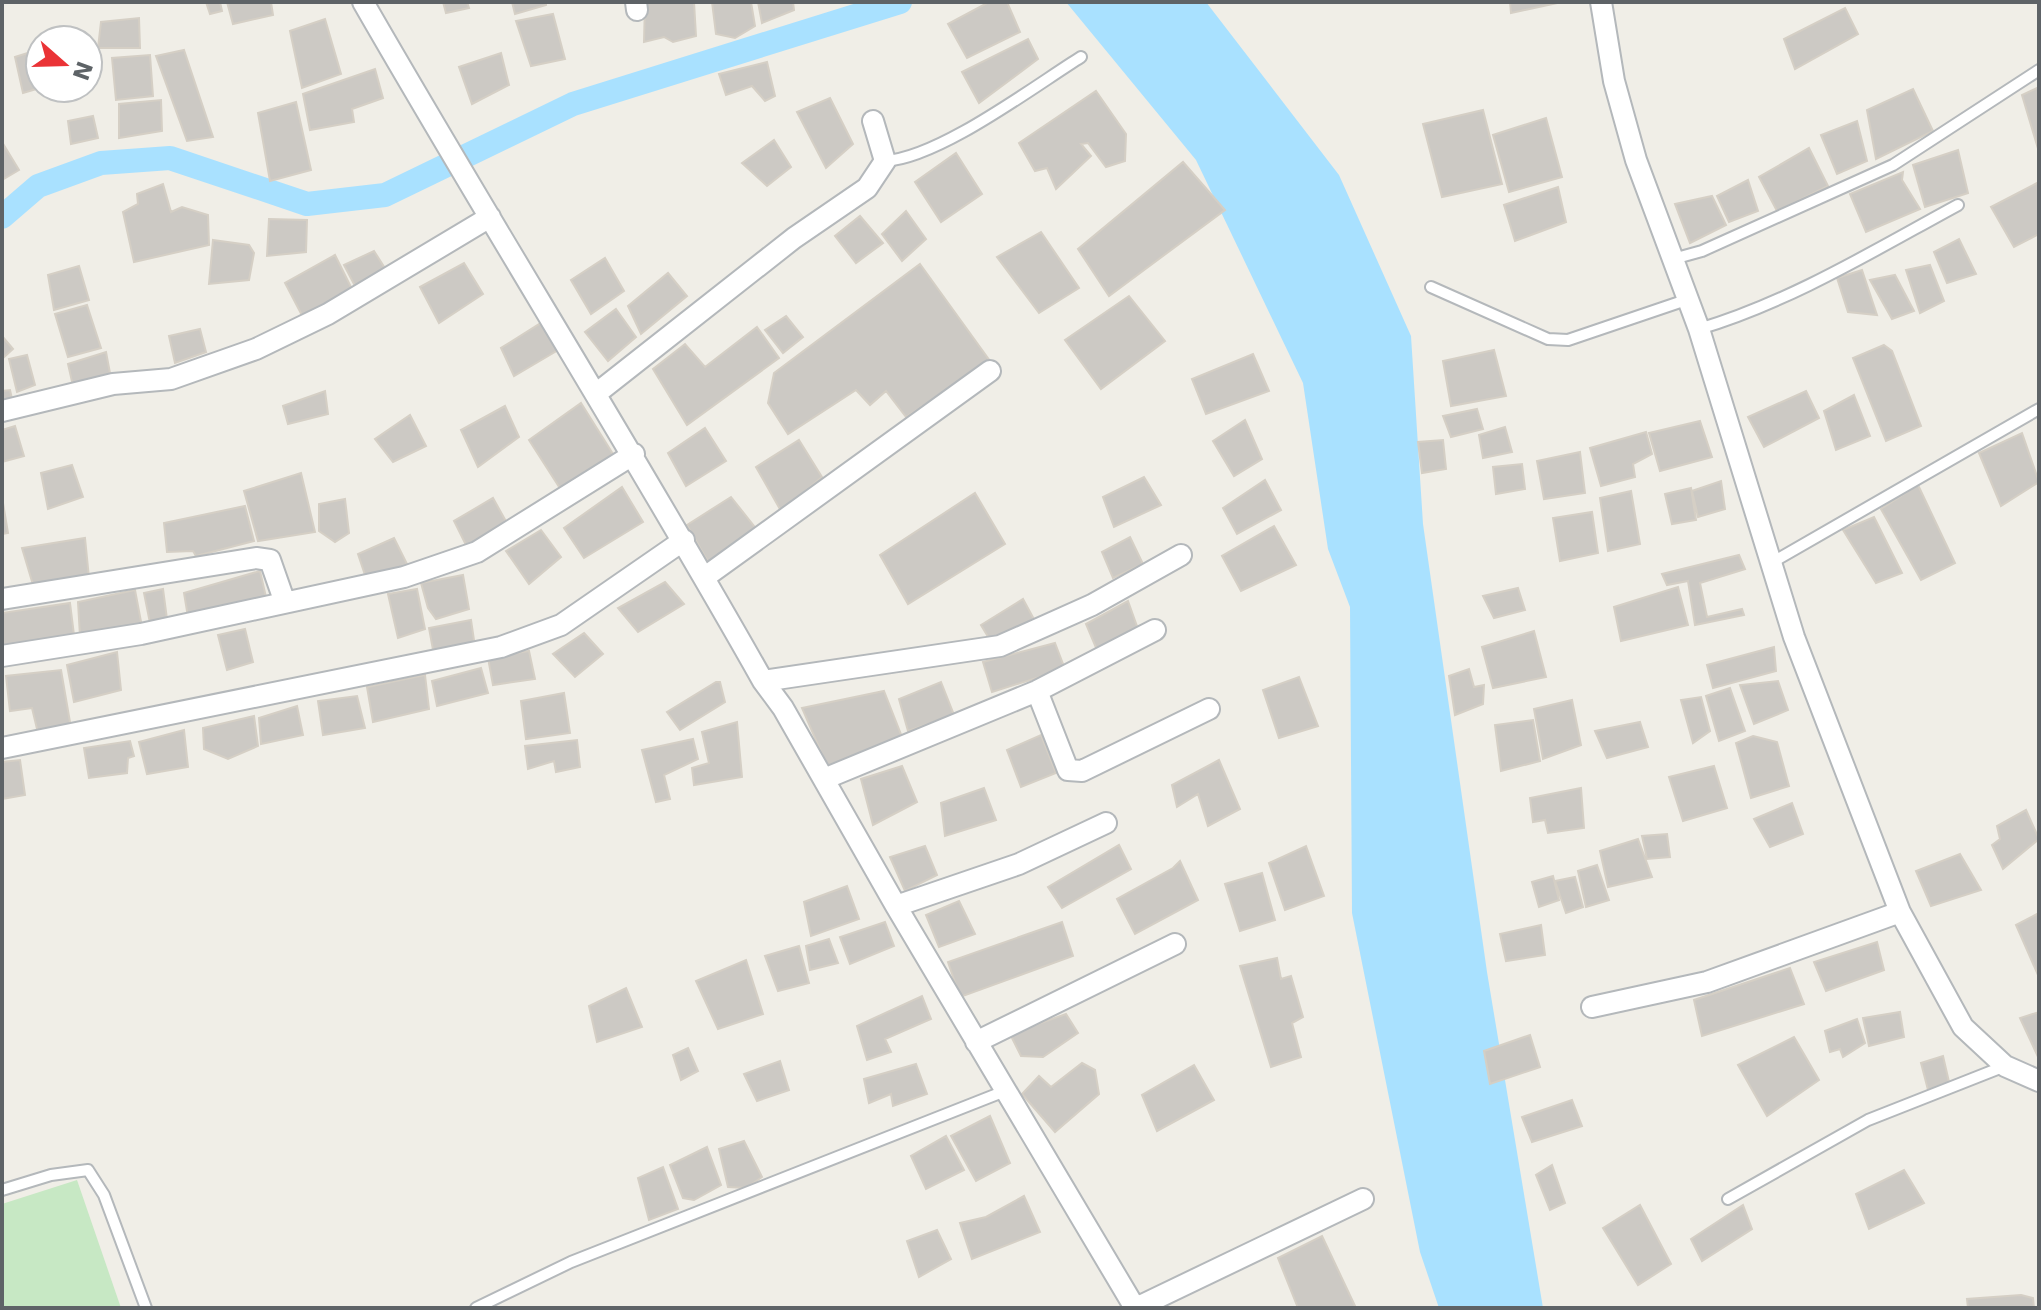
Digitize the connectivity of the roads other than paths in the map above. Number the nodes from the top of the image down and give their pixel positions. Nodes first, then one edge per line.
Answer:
1 (363, 2) edge
2 (1601, 2) edge
3 (1081, 57) dead end
4 (2039, 70) edge
5 (873, 121) dead end
6 (885, 161) junction
7 (1958, 205) dead end
8 (488, 214) junction
9 (1672, 260) junction
10 (1431, 287) dead end
11 (1686, 300) junction
12 (1699, 329) junction
13 (990, 371) dead end
14 (597, 393) junction
15 (2039, 409) edge
16 (2, 411) edge
17 (634, 454) junction
18 (684, 540) junction
19 (1181, 555) dead end
20 (1771, 563) junction
21 (705, 577) junction
22 (2, 599) edge
23 (284, 600) junction
24 (1155, 630) dead end
25 (2, 656) edge
26 (763, 681) junction
27 (1037, 691) junction
28 (1209, 709) dead end
29 (2, 748) edge
30 (824, 779) junction
31 (1106, 823) dead end
32 (896, 906) junction
33 (1900, 912) junction
34 (1175, 944) dead end
35 (1592, 1007) dead end
36 (976, 1042) junction
37 (2005, 1066) junction
38 (2039, 1081) edge
39 (1005, 1091) junction
40 (2, 1190) edge
41 (1363, 1199) dead end
42 (1728, 1199) dead end
43 (146, 1308) edge
44 (476, 1308) edge
45 (1135, 1308) edge

1 - 8 street
2 - 9 street
3 - 6 lane
4 - 9 lane
5 - 6 street
6 - 14 street
7 - 12 lane
8 - 14 street
8 - 16 street
9 - 11 street
10 - 11 lane
11 - 12 street
12 - 20 street
13 - 21 street
14 - 17 street
15 - 20 lane
17 - 18 street
17 - 23 street
18 - 21 street
18 - 29 street
19 - 26 street
20 - 33 street
21 - 26 street
22 - 23 street
23 - 25 street
24 - 27 street
26 - 30 street
27 - 28 street
27 - 30 street
30 - 32 street
31 - 32 street
32 - 36 street
33 - 35 street
33 - 37 street
34 - 36 street
36 - 39 street
37 - 38 street
37 - 42 lane
39 - 44 lane
39 - 45 street
40 - 43 lane
41 - 45 street

